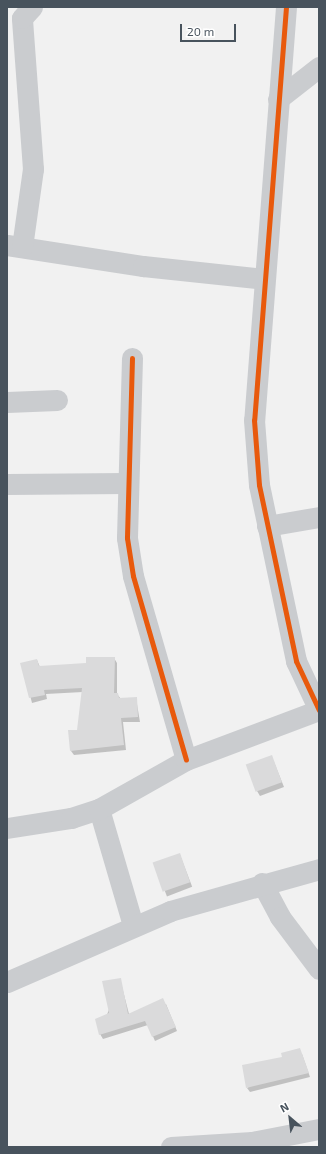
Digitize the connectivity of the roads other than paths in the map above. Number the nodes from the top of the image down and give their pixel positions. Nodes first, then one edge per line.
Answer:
1 (286, 7) edge
2 (20, 15) edge
3 (282, 49) junction
4 (314, 69) edge
5 (278, 99) junction
6 (14, 246) edge
7 (264, 278) junction
8 (132, 358) dead end
9 (57, 400) dead end
10 (7, 402) edge
11 (126, 483) junction
12 (7, 484) edge
13 (319, 517) edge
14 (268, 526) junction
15 (186, 760) junction
16 (99, 808) junction
17 (7, 828) edge
18 (319, 869) edge
19 (262, 883) junction
20 (133, 925) junction
21 (319, 969) edge
22 (7, 982) edge
23 (319, 1129) edge
24 (171, 1147) edge

1 - 3 street
2 - 6 street
3 - 4 street
3 - 5 street
4 - 5 street
5 - 7 street
6 - 7 street
7 - 14 street
8 - 11 street
9 - 10 street
11 - 12 street
11 - 15 street
13 - 14 street
14 - 15 street
15 - 16 street
16 - 17 street
16 - 20 street
18 - 19 street
19 - 20 street
19 - 21 street
20 - 22 street
23 - 24 street

